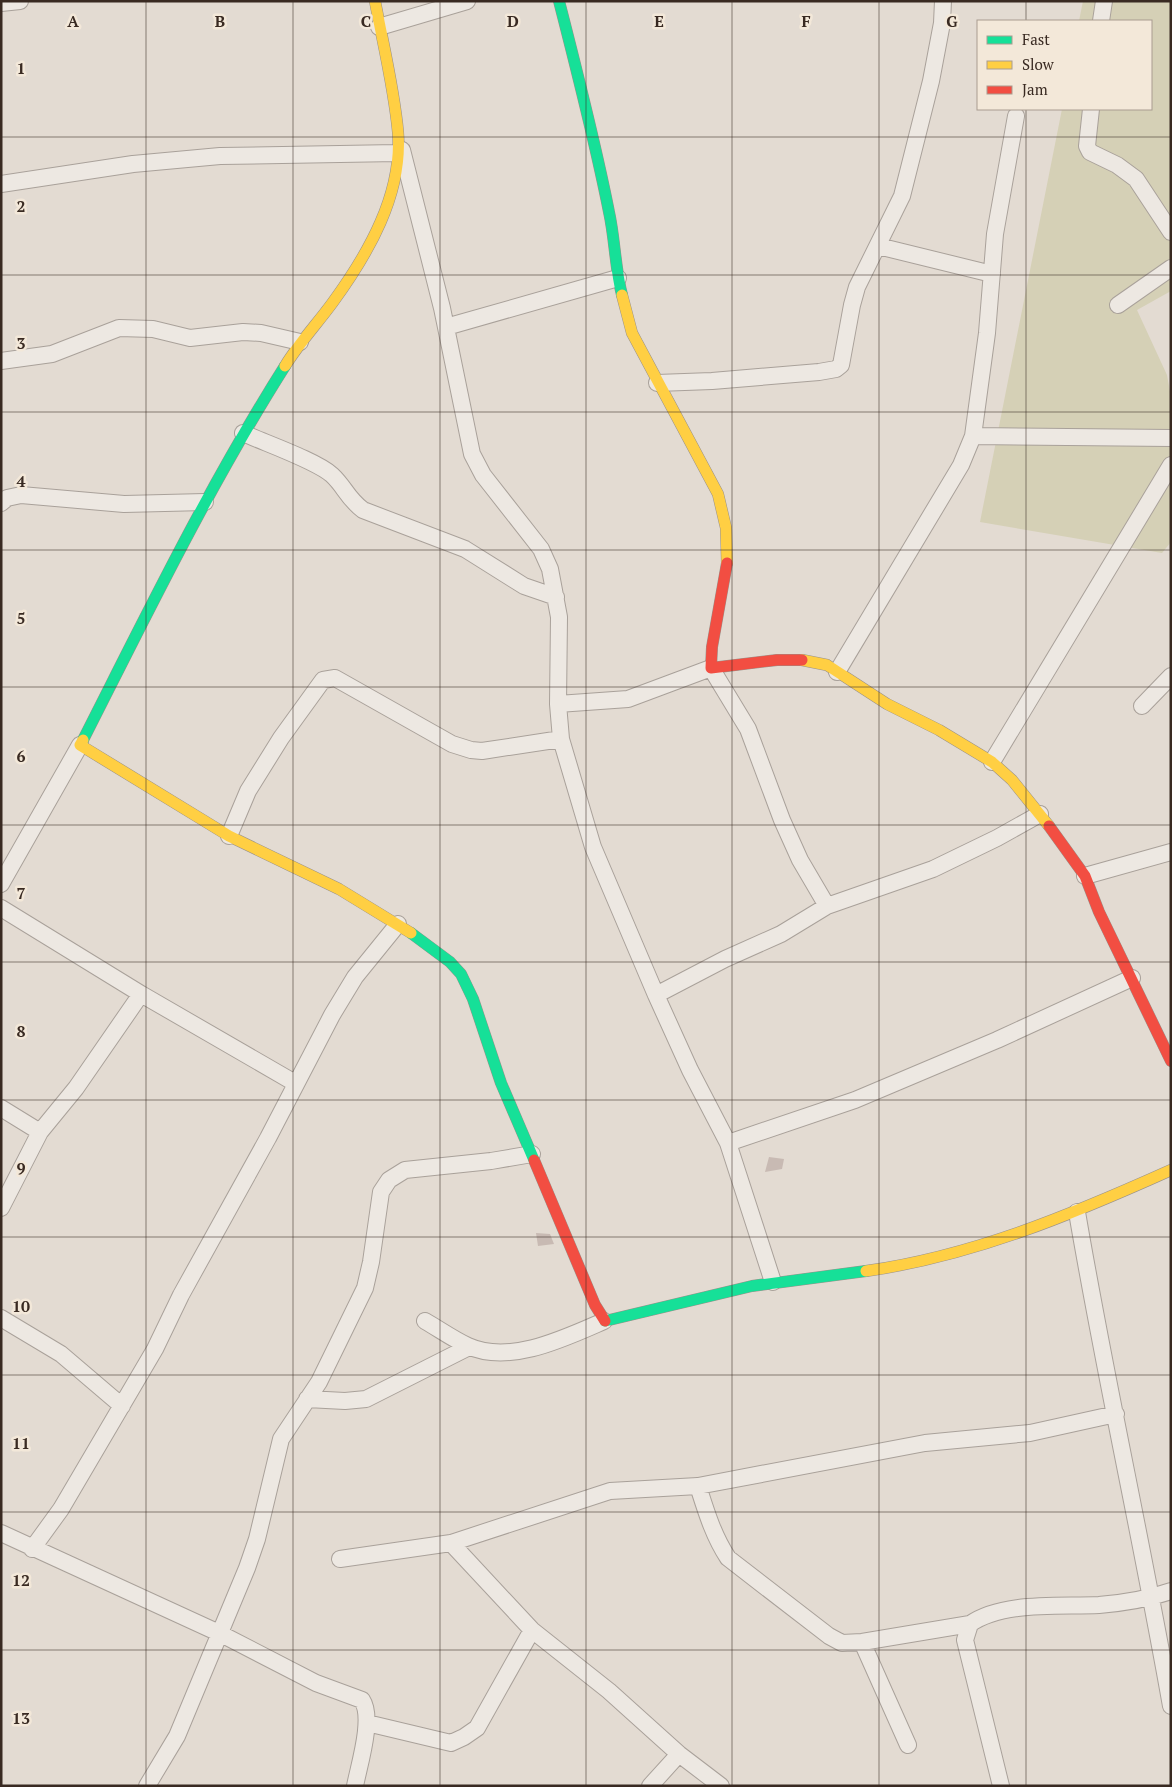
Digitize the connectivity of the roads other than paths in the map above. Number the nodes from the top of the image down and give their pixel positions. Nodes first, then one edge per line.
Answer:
1 (20, 1) edge
2 (375, 1) edge
3 (467, 1) edge
4 (559, 1) edge
5 (943, 1) edge
6 (1104, 1) edge
7 (1, 3) edge
8 (1101, 20) edge
9 (379, 27) junction
10 (1091, 110) edge
11 (1016, 116) dead end
12 (398, 134) junction
13 (397, 153) junction
14 (1, 184) edge
15 (1171, 232) edge
16 (878, 246) junction
17 (1171, 268) edge
18 (992, 274) junction
19 (618, 278) junction
20 (1118, 305) dead end
21 (446, 327) junction
22 (300, 342) junction
23 (1, 361) edge
24 (657, 383) junction
25 (243, 433) junction
26 (973, 436) junction
27 (1171, 438) edge
28 (1171, 465) edge
29 (205, 502) junction
30 (1, 503) edge
31 (556, 597) junction
32 (711, 668) junction
33 (837, 672) junction
34 (1171, 676) edge
35 (558, 704) junction
36 (1142, 706) dead end
37 (562, 738) junction
38 (80, 745) junction
39 (992, 762) junction
40 (1040, 814) junction
41 (229, 836) junction
42 (1171, 852) edge
43 (1085, 876) junction
44 (1, 884) edge
45 (827, 906) junction
46 (1, 908) edge
47 (398, 924) junction
48 (1132, 978) junction
49 (141, 994) junction
50 (656, 995) junction
51 (1171, 1061) edge
52 (295, 1084) junction
53 (1, 1108) edge
54 (40, 1132) junction
55 (728, 1144) junction
56 (532, 1154) junction
57 (1171, 1170) edge
58 (1, 1208) edge
59 (1076, 1212) junction
60 (773, 1282) junction
61 (1, 1318) edge
62 (425, 1321) dead end
63 (604, 1321) junction
64 (469, 1347) junction
65 (307, 1399) junction
66 (122, 1406) junction
67 (1116, 1414) junction
68 (698, 1486) junction
69 (1, 1533) edge
70 (451, 1543) junction
71 (32, 1549) junction
72 (340, 1559) dead end
73 (1171, 1591) edge
74 (1152, 1598) junction
75 (970, 1624) junction
76 (532, 1630) junction
77 (219, 1633) junction
78 (862, 1642) junction
79 (1171, 1706) edge
80 (367, 1722) junction
81 (908, 1745) dead end
82 (679, 1754) junction
83 (147, 1786) edge
84 (355, 1786) edge
85 (650, 1786) edge
86 (721, 1786) edge
87 (1001, 1786) edge

1 - 7 street
2 - 9 street
3 - 9 street
4 - 19 street
5 - 16 street
6 - 8 street
9 - 12 street
10 - 15 street
11 - 18 street
12 - 13 street
12 - 21 street
13 - 14 street
13 - 22 street
16 - 18 street
16 - 24 street
17 - 20 street
18 - 26 street
19 - 21 street
19 - 24 street
21 - 31 street
22 - 23 street
22 - 25 street
24 - 32 street
25 - 29 street
25 - 31 street
26 - 27 street
26 - 33 street
28 - 39 street
29 - 30 street
29 - 38 street
31 - 35 street
32 - 33 street
32 - 35 street
32 - 45 street
33 - 39 street
34 - 36 street
35 - 37 street
37 - 41 street
37 - 50 street
38 - 41 street
38 - 44 street
39 - 40 street
40 - 43 street
40 - 45 street
41 - 47 street
42 - 43 street
43 - 48 street
45 - 50 street
46 - 49 street
47 - 52 street
47 - 56 street
48 - 51 street
48 - 55 street
49 - 52 street
49 - 54 street
50 - 55 street
52 - 66 street
53 - 54 street
54 - 58 street
55 - 60 street
56 - 63 street
56 - 65 street
57 - 59 street
59 - 60 street
59 - 67 street
60 - 63 street
61 - 66 street
62 - 64 street
63 - 64 street
64 - 65 street
65 - 77 street
66 - 71 street
67 - 68 street
67 - 74 street
68 - 70 street
68 - 78 street
69 - 71 street
70 - 72 street
70 - 76 street
71 - 77 street
73 - 74 street
74 - 75 street
74 - 79 street
75 - 78 street
75 - 87 street
76 - 80 street
76 - 82 street
77 - 80 street
77 - 83 street
78 - 81 street
80 - 84 street
82 - 85 street
82 - 86 street

